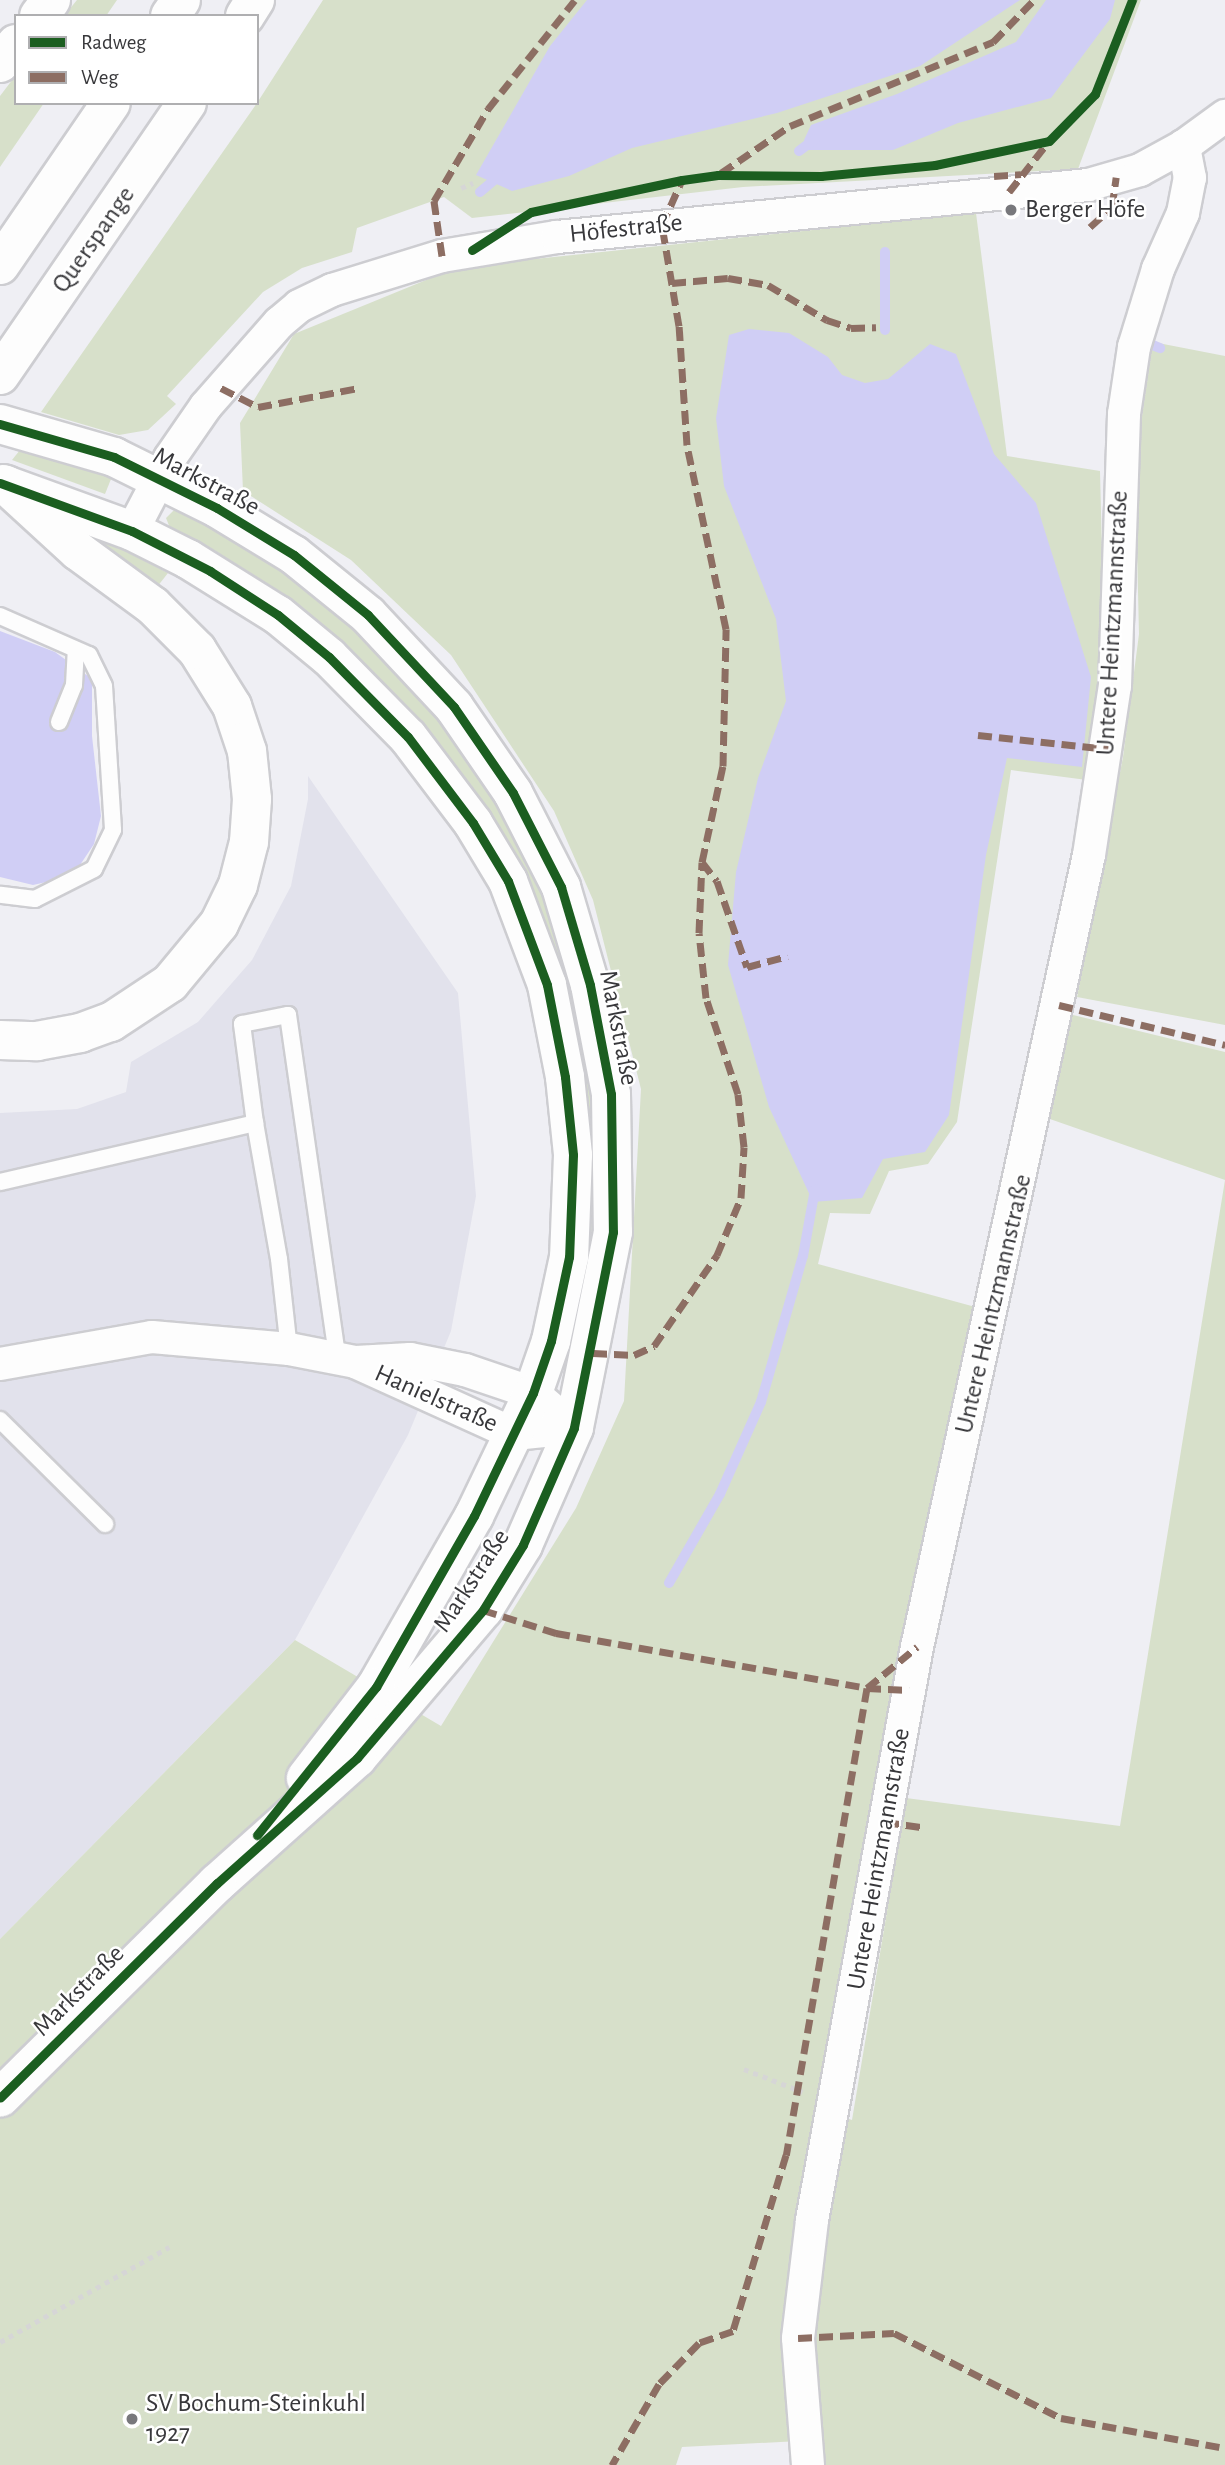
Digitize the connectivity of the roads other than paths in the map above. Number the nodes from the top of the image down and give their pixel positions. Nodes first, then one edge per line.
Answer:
1 (14, 46) edge
2 (0, 63) edge
3 (110, 105) edge
4 (186, 105) edge
5 (1225, 116) edge
6 (1184, 146) junction
7 (0, 265) edge
8 (0, 374) edge
9 (0, 424) edge
10 (159, 480) junction
11 (2, 492) edge
12 (132, 531) junction
13 (0, 616) edge
14 (76, 650) junction
15 (59, 722) dead end
16 (0, 895) edge
17 (0, 1040) edge
18 (255, 1123) junction
19 (0, 1182) edge
20 (289, 1349) junction
21 (346, 1360) junction
22 (0, 1364) edge
23 (533, 1392) junction
24 (0, 1420) edge
25 (574, 1428) junction
26 (514, 1434) junction
27 (105, 1524) dead end
28 (217, 1883) junction
29 (0, 2098) edge
30 (808, 2465) edge

1 - 2 main road
3 - 7 main road
4 - 8 main road, Querspange
5 - 6 street, Höfestraße
6 - 10 street, Höfestraße
6 - 30 street, Untere Heintzmannstraße
9 - 10 main road, Markstraße
10 - 12 street, Höfestraße
10 - 25 main road, Markstraße
11 - 12 main road, Markstraße
11 - 17 main road
12 - 23 main road, Markstraße
13 - 14 lane
14 - 15 lane
14 - 16 lane
18 - 19 lane
18 - 20 lane
18 - 21 lane
20 - 21 street, Hanielstraße
20 - 22 street, Hanielstraße
21 - 23 street, Hanielstraße
21 - 26 street, Hanielstraße
23 - 25 street, Hanielstraße
23 - 26 main road, Markstraße
24 - 27 lane
25 - 26 street, Hanielstraße
25 - 28 main road, Markstraße
26 - 28 main road, Markstraße
28 - 29 main road, Markstraße

